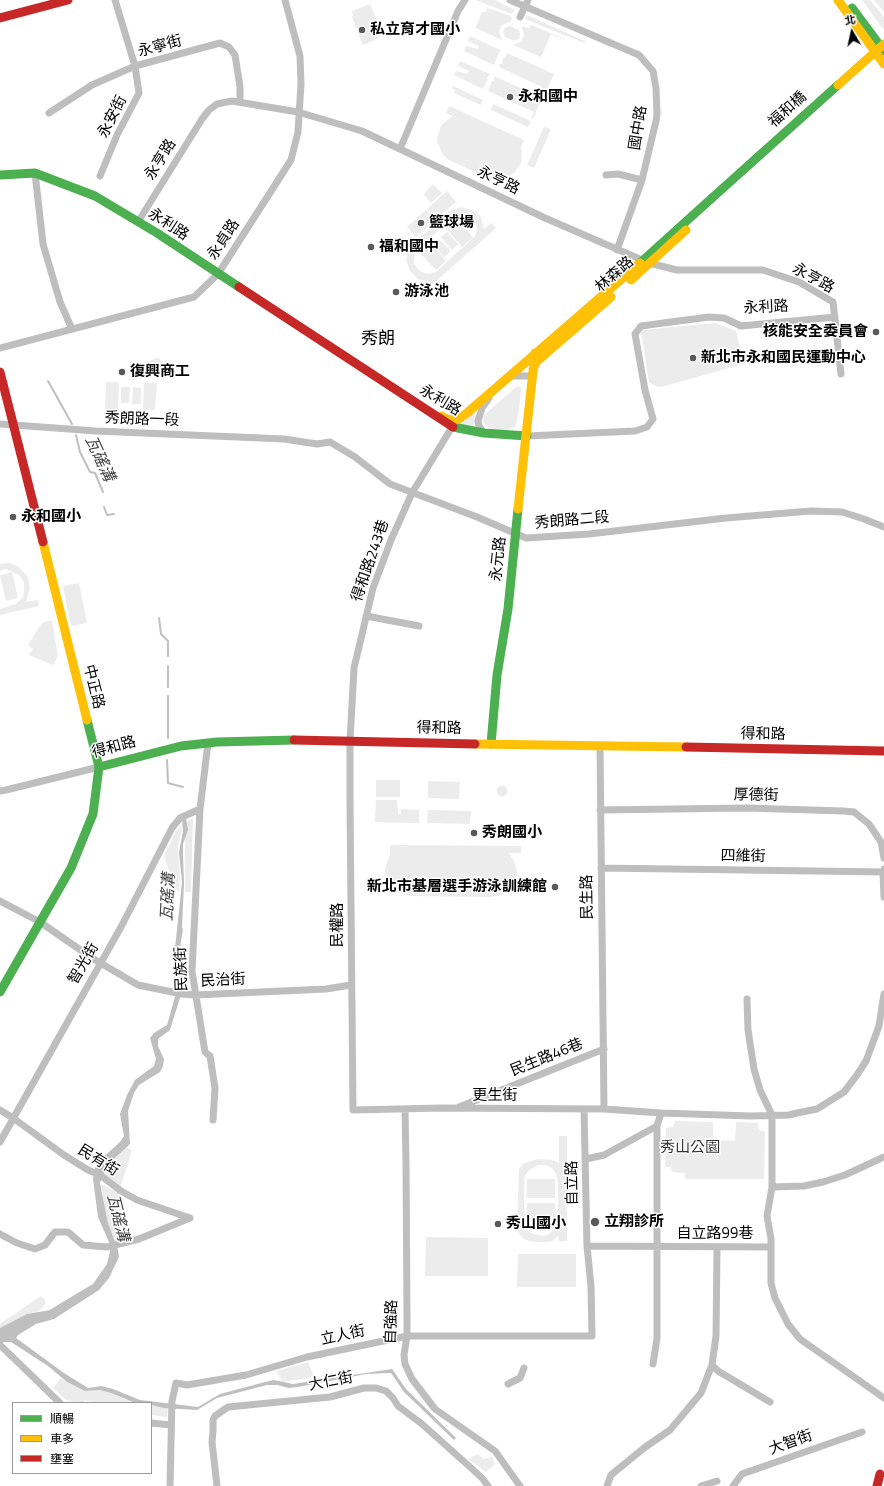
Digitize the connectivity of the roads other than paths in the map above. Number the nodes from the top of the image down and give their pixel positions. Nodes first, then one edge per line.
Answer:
1 (68, 0) edge
2 (115, 0) edge
3 (285, 0) edge
4 (465, 0) edge
5 (510, 0) edge
6 (838, 0) edge
7 (845, 0) edge
8 (527, 3) edge
9 (520, 17) dead end
10 (0, 18) edge
11 (884, 44) edge
12 (884, 52) edge
13 (884, 64) edge
14 (135, 66) junction
15 (240, 102) junction
16 (298, 112) junction
17 (49, 113) dead end
18 (400, 149) junction
19 (35, 173) junction
20 (0, 175) edge
21 (606, 175) dead end
22 (100, 176) dead end
23 (642, 180) junction
24 (714, 200) junction
25 (138, 222) junction
26 (617, 250) junction
27 (646, 262) junction
28 (218, 274) junction
29 (835, 317) junction
30 (72, 329) junction
31 (0, 348) edge
32 (535, 354) junction
33 (0, 372) edge
34 (533, 372) junction
35 (841, 374) dead end
36 (506, 378) junction
37 (427, 411) junction
38 (0, 424) edge
39 (13, 426) junction
40 (452, 427) junction
41 (484, 433) junction
42 (527, 436) junction
43 (284, 439) joint
44 (412, 493) junction
45 (884, 527) edge
46 (515, 534) junction
47 (366, 616) junction
48 (420, 626) dead end
49 (350, 741) junction
50 (208, 743) junction
51 (491, 744) junction
52 (600, 746) junction
53 (884, 751) edge
54 (99, 767) junction
55 (0, 791) edge
56 (200, 809) junction
57 (600, 810) junction
58 (884, 858) edge
59 (601, 868) junction
60 (884, 871) edge
61 (884, 897) edge
62 (0, 901) edge
63 (40, 922) junction
64 (100, 963) junction
65 (351, 985) junction
66 (0, 992) edge
67 (884, 994) edge
68 (195, 995) junction
69 (746, 999) dead end
70 (604, 1048) junction
71 (405, 1109) junction
72 (455, 1109) junction
73 (604, 1109) junction
74 (0, 1110) edge
75 (353, 1110) joint
76 (584, 1110) junction
77 (661, 1113) junction
78 (772, 1115) junction
79 (13, 1118) junction
80 (213, 1120) dead end
81 (657, 1126) junction
82 (0, 1142) edge
83 (884, 1157) edge
84 (586, 1159) junction
85 (772, 1187) junction
86 (0, 1234) edge
87 (587, 1246) junction
88 (657, 1246) junction
89 (717, 1247) junction
90 (771, 1247) junction
91 (406, 1336) junction
92 (592, 1336) joint
93 (2, 1346) edge
94 (653, 1364) dead end
95 (712, 1365) junction
96 (524, 1368) dead end
97 (508, 1384) dead end
98 (884, 1398) edge
99 (59, 1402) edge
100 (770, 1402) dead end
101 (152, 1423) edge
102 (171, 1425) junction
103 (862, 1432) dead end
104 (882, 1472) edge
105 (717, 1481) dead end
106 (170, 1486) edge
107 (217, 1486) edge
108 (488, 1486) edge
109 (520, 1486) edge
110 (607, 1486) edge
111 (701, 1486) edge
112 (733, 1486) edge
113 (878, 1486) edge

1 - 10 street
2 - 14 street, 永安街
3 - 16 street, 永貞路
4 - 18 street
5 - 8 street, 國中路
6 - 13 street
7 - 12 street
8 - 9 street
8 - 23 street, 國中路
11 - 24 street, 福和橋, bridge
12 - 24 street, 福和橋
14 - 15 street, 永寧街
14 - 17 street, 永寧街
14 - 22 street, 永安街
15 - 16 street, 永亨路
15 - 25 street, 永亨路
16 - 18 street, 永亨路
16 - 28 street, 永貞路
18 - 26 street, 永亨路
19 - 20 street, 永利路
19 - 25 street, 永利路
19 - 30 street
21 - 23 street
23 - 26 street, 國中路
24 - 27 street, 林森路
25 - 28 street, 永利路
26 - 27 street, 永亨路
27 - 29 street, 永亨路
27 - 32 street, 林森路
27 - 34 street, 林森路
28 - 30 street, 永貞路
28 - 37 street, 永利路
29 - 35 street, 永亨路
29 - 42 street, 永利路
30 - 31 street, 永貞路
32 - 34 street
32 - 36 street, 林森路
33 - 39 street, 中正路
34 - 36 street
34 - 42 street, 永元路
36 - 37 street, 林森路
36 - 41 street
37 - 40 street, 永利路
38 - 39 street, 秀朗路一段
39 - 43 street, 秀朗路一段
39 - 54 street, 中正路
40 - 41 street, 永利路
40 - 44 street, 得和路243巷
41 - 42 street, 永利路
42 - 46 street, 永元路
43 - 44 street, 秀朗路二段
44 - 46 street, 秀朗路二段
44 - 47 street, 得和路243巷
45 - 46 street, 秀朗路二段
46 - 51 street, 永元路
47 - 48 street
47 - 49 street, 得和路243巷
49 - 50 street, 得和路
49 - 51 street, 得和路
49 - 65 street, 民權路
50 - 54 street, 得和路
50 - 56 street, 民族街
51 - 52 street, 得和路
52 - 53 street, 得和路
52 - 57 street, 民生路
54 - 55 street, 得和路
54 - 63 street, 中正路
56 - 64 street, 智光街
56 - 68 street, 民族街
57 - 58 street, 厚德街
57 - 59 street, 民生路
59 - 60 street, 四維街
59 - 70 street, 民生路
60 - 61 street
62 - 63 street, 民治街
63 - 64 street, 民治街
63 - 66 street, 中正路
64 - 68 street, 民治街
64 - 79 street, 智光街
65 - 68 street, 民治街
65 - 75 street, 民權路
67 - 78 street
68 - 80 street, 民族街
69 - 78 street
70 - 72 street, 民生路46巷
70 - 73 street
71 - 72 street, 更生街
71 - 75 street, 更生街
71 - 91 street, 自強路
72 - 76 street, 更生街
73 - 76 street
73 - 77 street
74 - 79 street, 民有街
76 - 84 street, 自立路
77 - 78 street
77 - 81 street
78 - 85 street
79 - 82 street, 智光街
79 - 86 street, 民有街
81 - 84 street
81 - 88 street
83 - 85 street
84 - 87 street, 自立路
85 - 90 street
87 - 88 street, 自立路99巷
87 - 92 street, 自立路
88 - 89 street, 自立路99巷
88 - 94 street
89 - 90 street, 自立路99巷
89 - 95 street
90 - 98 street
91 - 92 street, 立人街
91 - 102 street, 立人街
91 - 109 street, 自強路
93 - 99 street
95 - 100 street
95 - 110 street
96 - 97 street
101 - 102 street
102 - 106 street
103 - 112 street, 大智街
104 - 113 street
105 - 111 street
107 - 108 street, 大仁街

